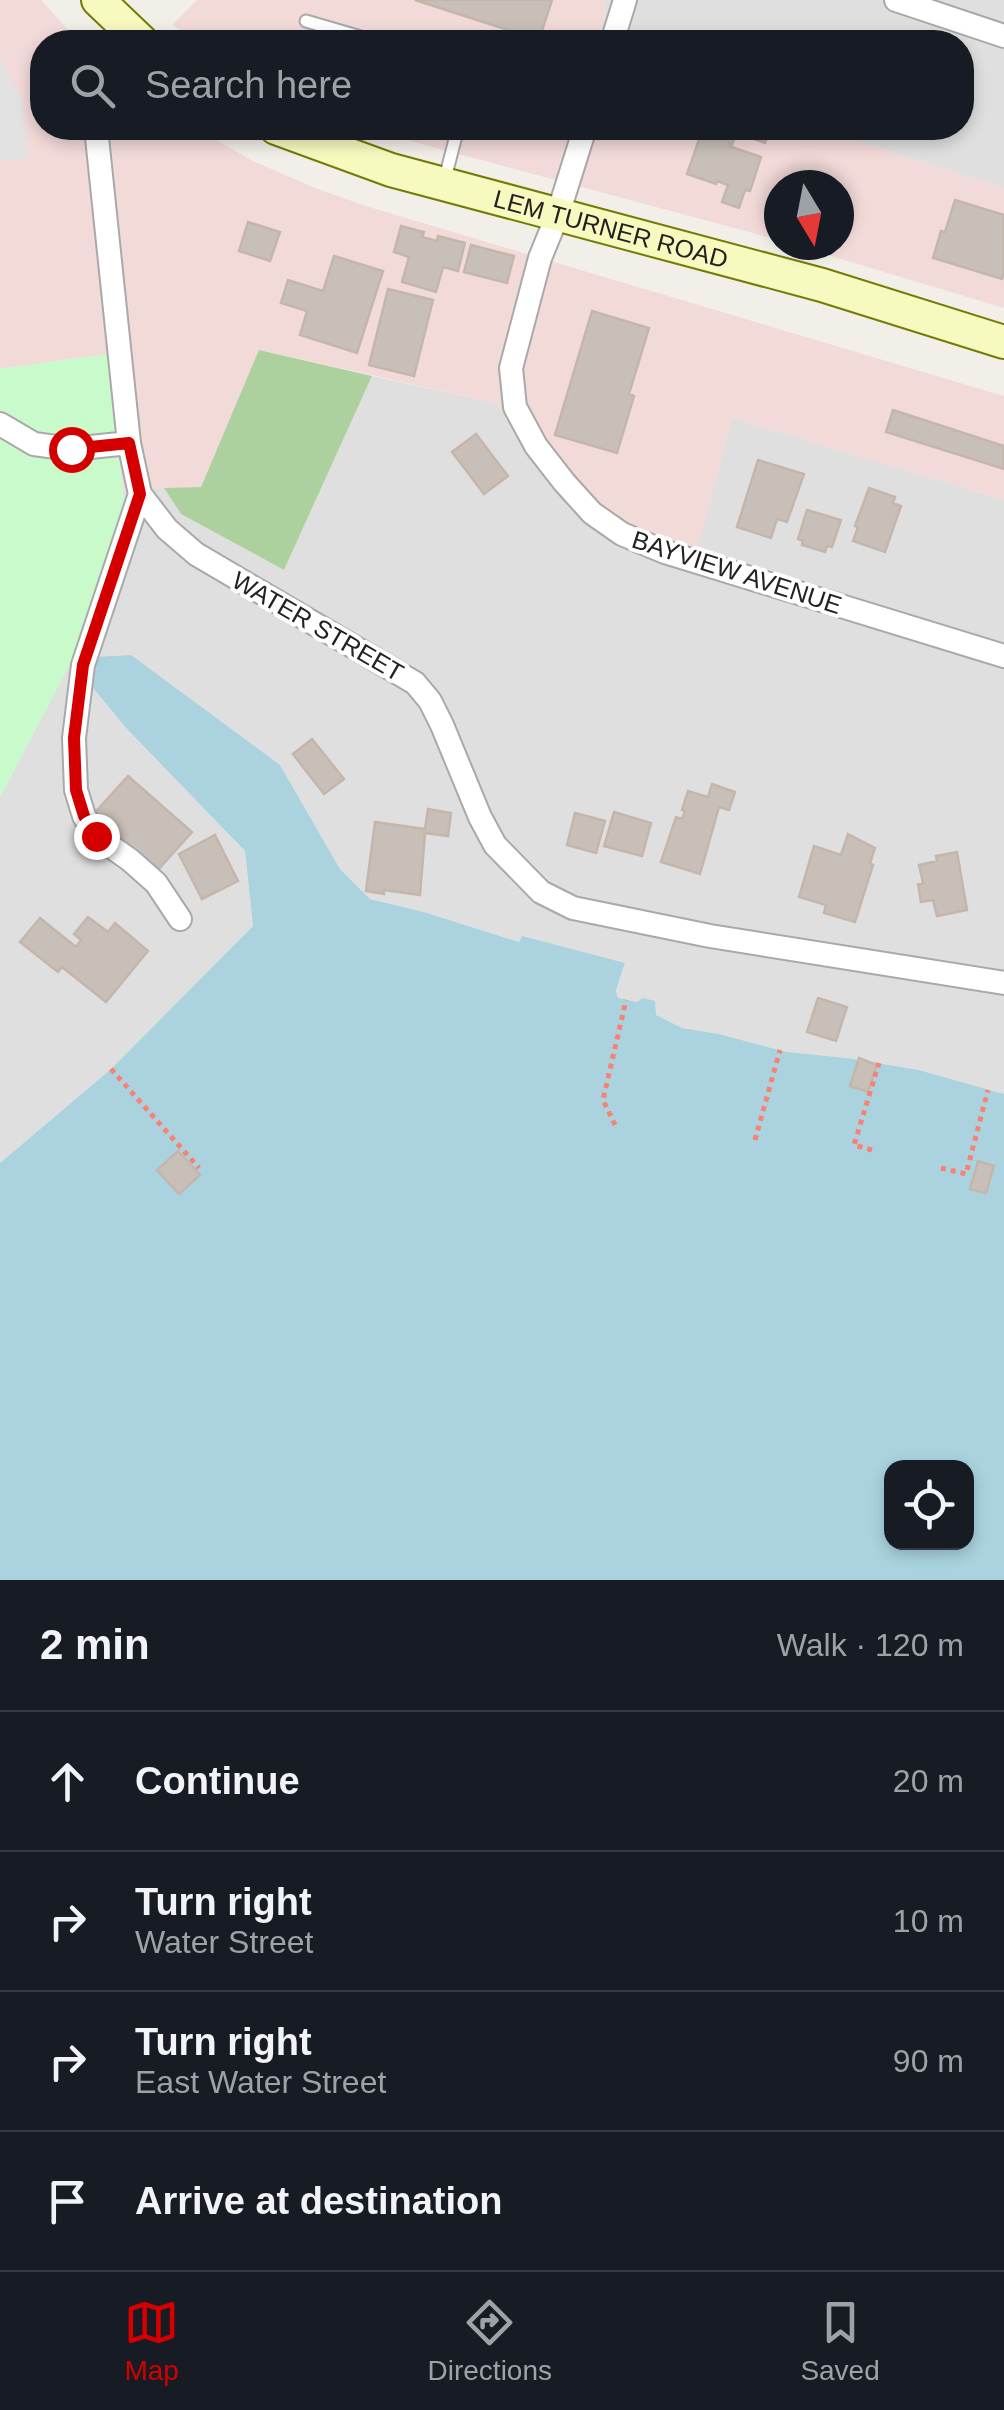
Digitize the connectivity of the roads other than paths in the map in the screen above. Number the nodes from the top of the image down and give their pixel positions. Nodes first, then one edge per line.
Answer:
1 (98, 0) edge
2 (625, 0) edge
3 (896, 0) edge
4 (306, 21) dead end
5 (127, 30) edge
6 (337, 30) edge
7 (616, 30) edge
8 (1004, 36) edge
9 (97, 140) edge
10 (309, 140) edge
11 (455, 140) edge
12 (581, 140) edge
13 (444, 184) junction
14 (558, 214) junction
15 (1004, 342) edge
16 (0, 424) edge
17 (129, 443) junction
18 (140, 494) junction
19 (1004, 656) edge
20 (180, 919) dead end
21 (1004, 983) edge

1 - 5 main road
2 - 7 street
3 - 8 street
4 - 6 lane
9 - 17 street, WATER STREET
10 - 13 main road, LEM TURNER ROAD
11 - 13 lane
12 - 14 street, BAYVIEW AVENUE
13 - 14 main road, LEM TURNER ROAD
14 - 15 main road, LEM TURNER ROAD
14 - 19 street, BAYVIEW AVENUE
16 - 17 street
17 - 18 street, WATER STREET
18 - 20 street
18 - 21 street, WATER STREET

